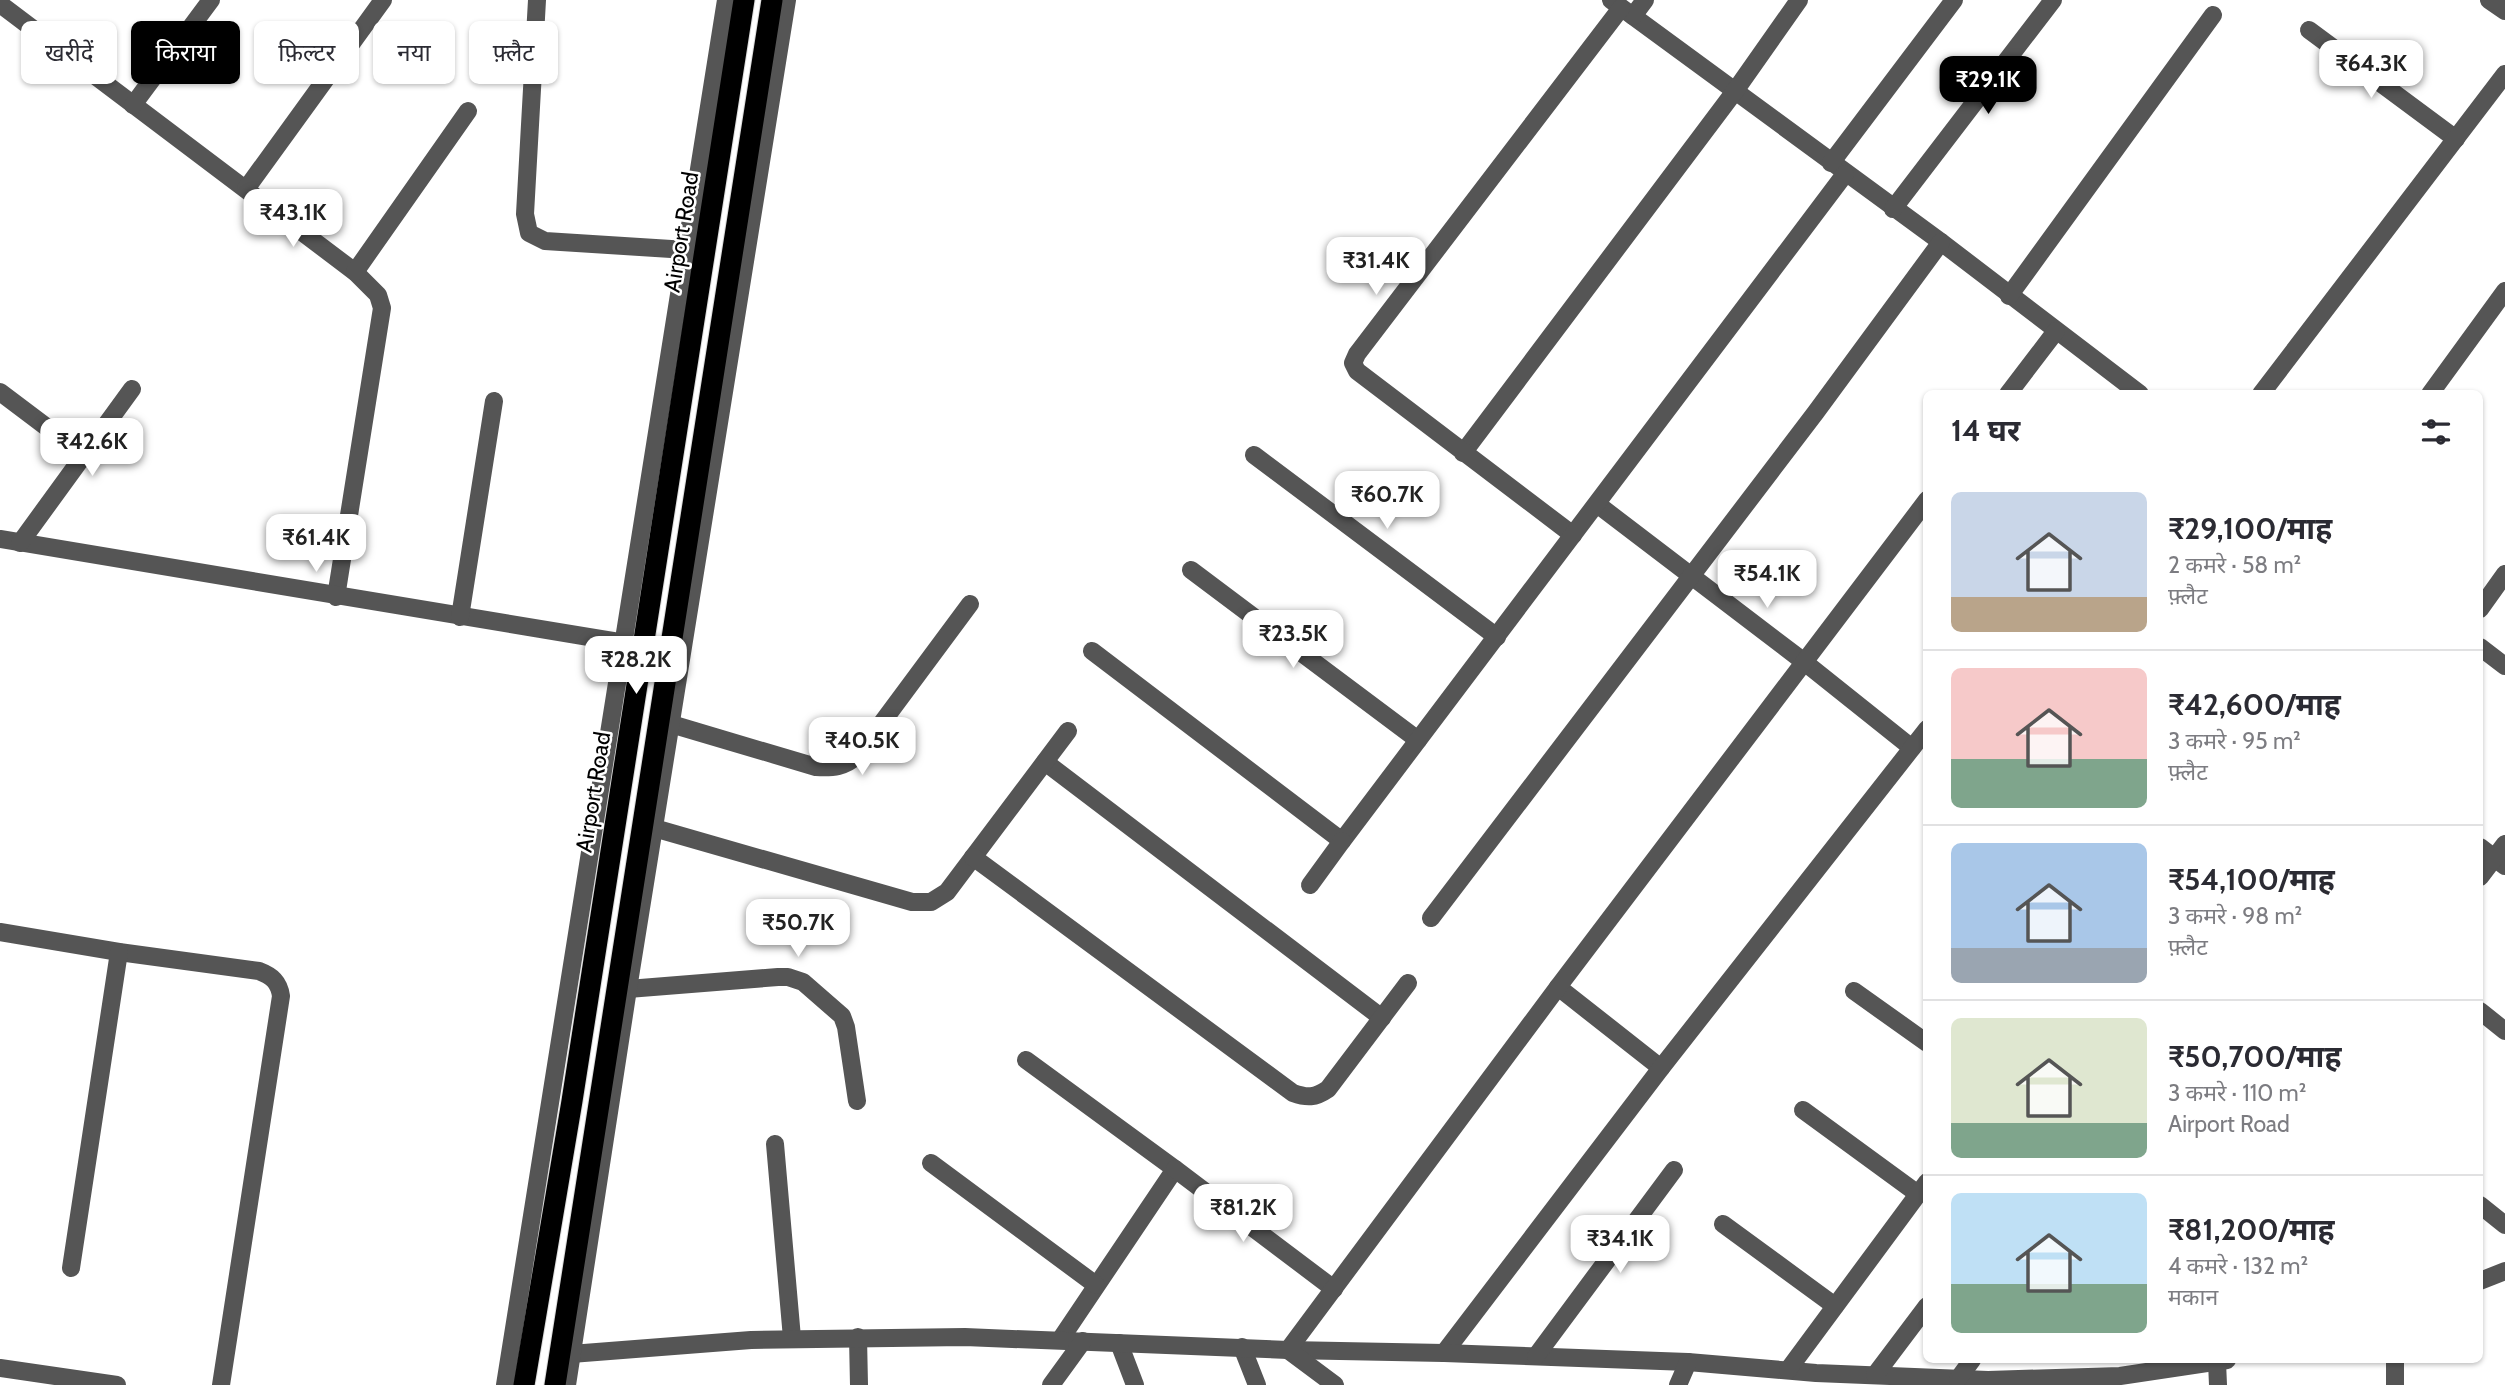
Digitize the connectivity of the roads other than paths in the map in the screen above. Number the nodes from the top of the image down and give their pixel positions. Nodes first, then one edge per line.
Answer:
1 (211, 0) edge
2 (383, 0) edge
3 (537, 0) edge
4 (726, 0) edge
5 (744, 0) edge
6 (772, 0) edge
7 (788, 0) edge
8 (1645, 0) edge
9 (1799, 0) edge
10 (1954, 0) edge
11 (2053, 0) edge
12 (2489, 0) edge
13 (0, 4) edge
14 (1622, 8) edge
15 (2505, 11) edge
16 (2213, 15) dead end
17 (2309, 30) dead end
18 (2505, 74) edge
19 (1735, 91) junction
20 (133, 104) junction
21 (468, 111) dead end
22 (2456, 139) junction
23 (1838, 168) junction
24 (246, 189) junction
25 (1893, 209) junction
26 (1941, 242) junction
27 (687, 250) junction
28 (355, 272) junction
29 (2505, 291) edge
30 (2009, 296) junction
31 (2056, 331) junction
32 (132, 389) dead end
33 (2011, 390) edge
34 (2135, 390) edge
35 (2264, 390) edge
36 (2433, 390) edge
37 (0, 392) edge
38 (494, 401) dead end
39 (1463, 453) junction
40 (1254, 455) dead end
41 (85, 456) junction
42 (1597, 504) junction
43 (1923, 505) edge
44 (1573, 536) junction
45 (0, 539) edge
46 (20, 544) junction
47 (1191, 570) dead end
48 (2505, 574) edge
49 (1691, 576) junction
50 (336, 597) junction
51 (970, 604) dead end
52 (2483, 605) edge
53 (460, 617) junction
54 (1497, 637) junction
55 (634, 645) junction
56 (2483, 650) edge
57 (1091, 651) dead end
58 (1802, 662) junction
59 (2505, 666) edge
60 (671, 724) junction
61 (1068, 732) dead end
62 (1923, 734) edge
63 (1418, 740) junction
64 (1912, 748) junction
65 (1045, 762) junction
66 (654, 828) junction
67 (1342, 841) junction
68 (2496, 854) edge
69 (973, 857) junction
70 (2483, 873) edge
71 (1310, 885) dead end
72 (1431, 918) dead end
73 (0, 932) edge
74 (119, 952) junction
75 (1408, 984) dead end
76 (1558, 987) junction
77 (628, 989) junction
78 (1854, 991) dead end
79 (2483, 1013) edge
80 (1382, 1018) junction
81 (2505, 1031) edge
82 (1923, 1040) edge
83 (1026, 1060) dead end
84 (1661, 1068) junction
85 (857, 1101) dead end
86 (1803, 1110) dead end
87 (775, 1144) dead end
88 (931, 1163) dead end
89 (1175, 1169) junction
90 (1674, 1170) dead end
91 (1922, 1188) edge
92 (2483, 1207) edge
93 (1723, 1224) dead end
94 (2505, 1224) edge
95 (71, 1268) dead end
96 (2505, 1271) edge
97 (2483, 1280) edge
98 (1096, 1285) junction
99 (1334, 1289) junction
100 (1835, 1307) junction
101 (1923, 1311) edge
102 (858, 1337) junction
103 (792, 1338) junction
104 (1060, 1340) junction
105 (1083, 1341) junction
106 (1119, 1343) junction
107 (1242, 1347) junction
108 (1288, 1350) junction
109 (1444, 1353) junction
110 (571, 1354) junction
111 (1536, 1356) junction
112 (1688, 1362) junction
113 (1970, 1363) edge
114 (2209, 1363) edge
115 (2222, 1363) edge
116 (2395, 1363) edge
117 (0, 1368) edge
118 (1788, 1370) junction
119 (1875, 1375) junction
120 (1814, 1379) edge
121 (1958, 1379) junction
122 (117, 1385) edge
123 (221, 1385) edge
124 (505, 1385) edge
125 (524, 1385) edge
126 (555, 1385) edge
127 (566, 1385) edge
128 (859, 1385) edge
129 (1051, 1385) edge
130 (1135, 1385) edge
131 (1257, 1385) edge
132 (1335, 1385) edge
133 (1678, 1385) edge
134 (2218, 1385) edge
135 (2395, 1385) edge

1 - 20 street
2 - 24 street
3 - 27 street
4 - 27 street
5 - 55 highway, Airport Road
6 - 126 highway
7 - 60 street
8 - 14 street
9 - 19 street
10 - 23 street
11 - 25 street
12 - 15 street
13 - 20 street
14 - 19 street
14 - 39 street
16 - 30 street
17 - 22 street
18 - 22 street
19 - 23 street
19 - 39 street
20 - 24 street
21 - 28 street
22 - 35 street
23 - 25 street
23 - 42 street
24 - 28 street
25 - 26 street
26 - 30 street
26 - 49 street
27 - 55 street
28 - 50 street
29 - 36 street
30 - 31 street
31 - 33 street
31 - 34 street
32 - 41 street
37 - 41 street
38 - 53 street
39 - 44 street
40 - 54 street
41 - 46 street
42 - 44 street
42 - 49 street
43 - 58 street
44 - 54 street
45 - 46 street
46 - 50 street
47 - 63 street
48 - 52 street
49 - 58 street
49 - 72 street
50 - 53 street
51 - 60 street
53 - 55 street
54 - 63 street
55 - 124 street
55 - 125 highway, Airport Road
56 - 59 street
57 - 67 street
58 - 64 street
58 - 76 street
60 - 66 street
61 - 65 street
62 - 64 street
63 - 67 street
64 - 84 street
65 - 69 street
65 - 80 street
66 - 69 street
66 - 77 street
67 - 71 street
68 - 70 street
69 - 80 street
73 - 74 street
74 - 95 street
74 - 123 street
75 - 80 street
76 - 84 street
76 - 99 street
77 - 85 street
77 - 110 street
78 - 82 street
79 - 81 street
83 - 89 street
84 - 109 street
86 - 91 street
87 - 103 street
88 - 98 street
89 - 98 street
89 - 99 street
90 - 111 street
91 - 100 street
92 - 94 street
93 - 100 street
96 - 97 street
98 - 104 street
99 - 108 street
100 - 118 street
101 - 119 street
102 - 103 street
102 - 104 street
102 - 128 street
103 - 110 street
104 - 105 street
105 - 106 street
105 - 129 street
106 - 107 street
106 - 130 street
107 - 108 street
107 - 131 street
108 - 109 street
108 - 132 street
109 - 111 street
110 - 127 street
111 - 112 street
112 - 118 street
112 - 133 street
113 - 121 street
114 - 121 street
115 - 134 street
116 - 135 street
117 - 122 street
118 - 120 street
119 - 120 street
119 - 121 street

